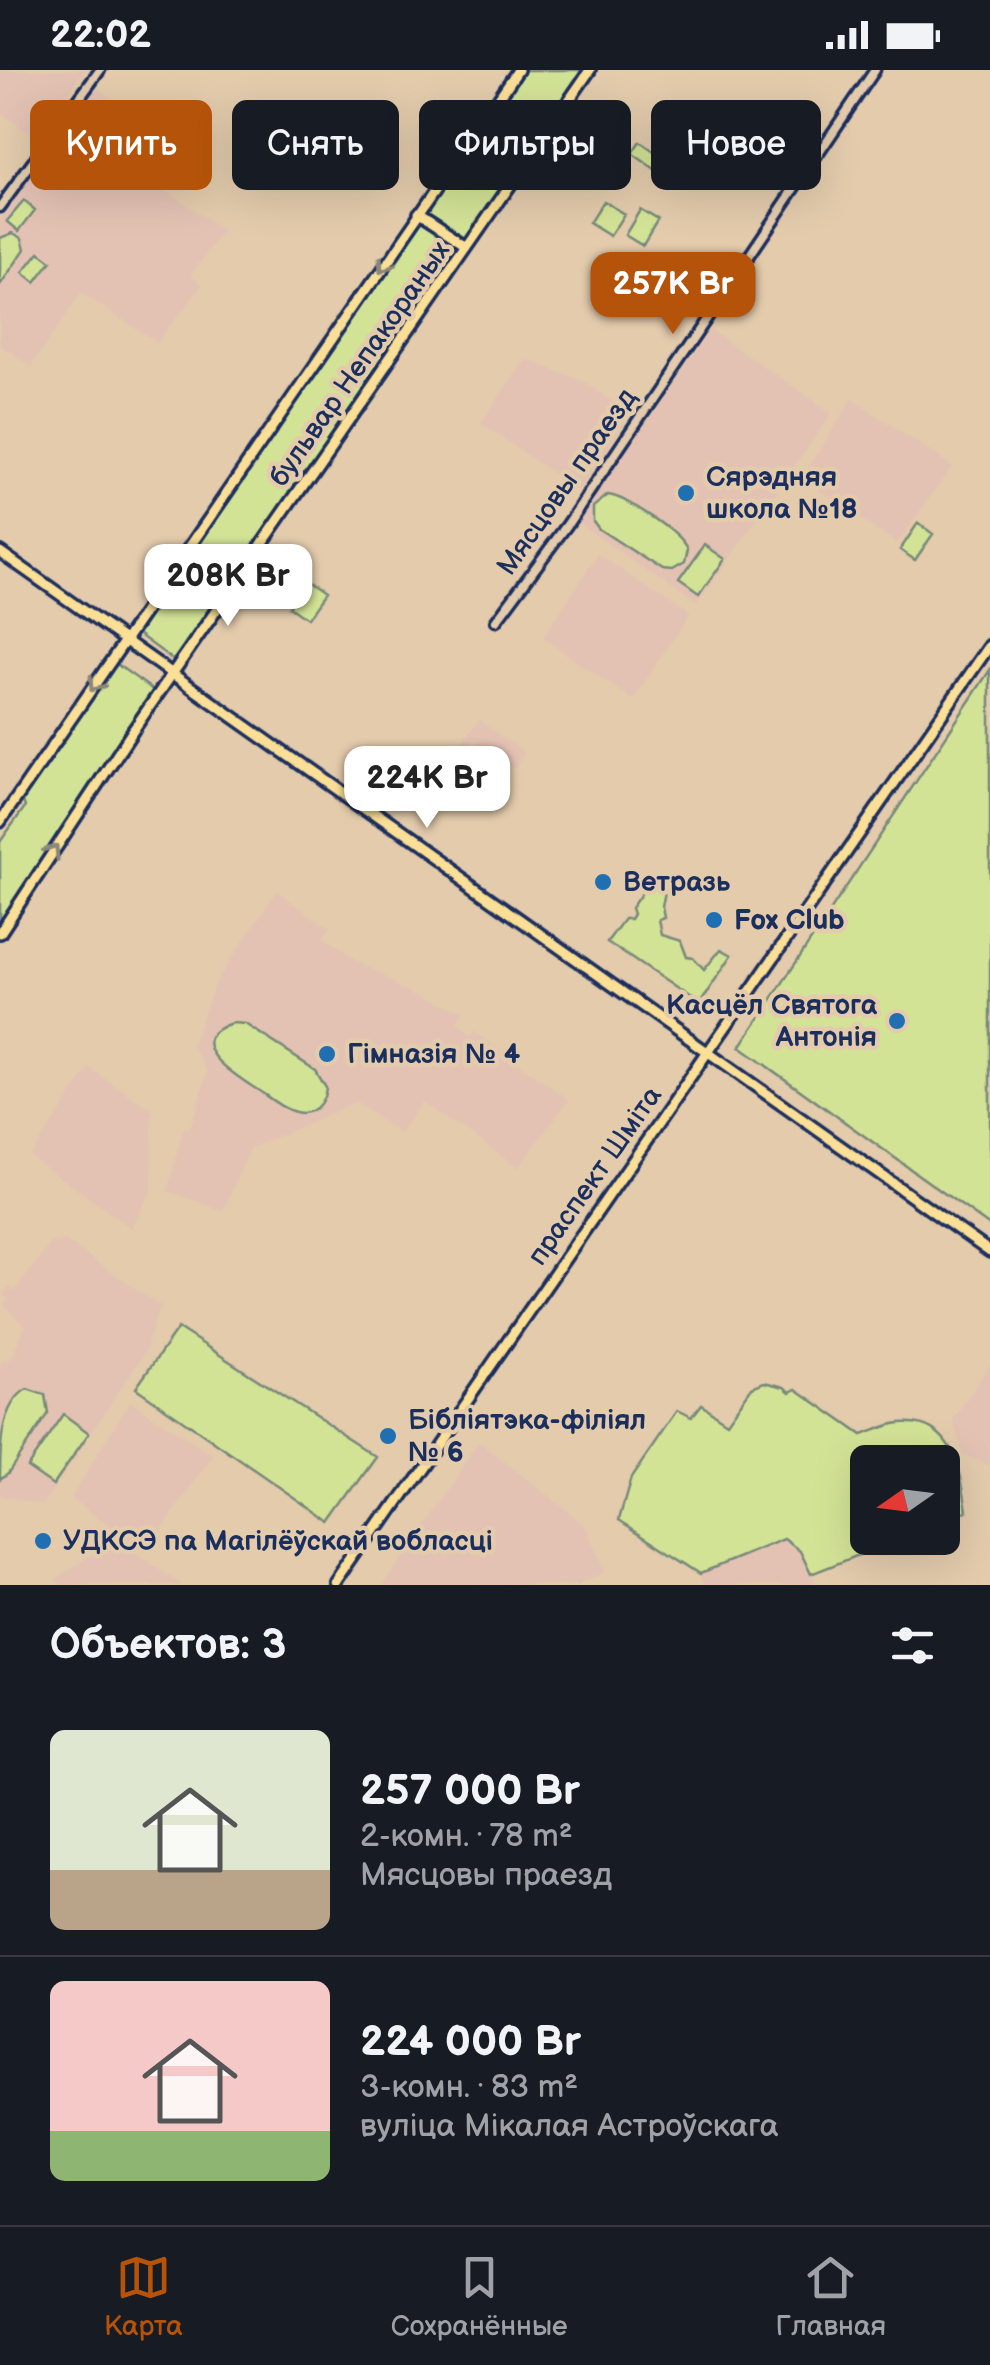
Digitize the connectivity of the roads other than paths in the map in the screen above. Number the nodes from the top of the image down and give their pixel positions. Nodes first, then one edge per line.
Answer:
1 (100, 70) edge
2 (518, 70) edge
3 (590, 70) edge
4 (875, 70) edge
5 (0, 207) edge
6 (416, 216) junction
7 (467, 248) junction
8 (0, 552) edge
9 (496, 621) dead end
10 (125, 641) junction
11 (990, 645) edge
12 (173, 676) junction
13 (0, 822) edge
14 (0, 933) edge
15 (707, 1053) junction
16 (990, 1252) edge
17 (339, 1585) edge

1 - 5 street
2 - 6 main road, бульвар Непакораных
3 - 7 main road, бульвар Непакораных
4 - 9 street, Мясцовы праезд
6 - 7 main road
6 -> 10 main road, бульвар Непакораных
7 - 12 main road, бульвар Непакораных
8 - 10 main road
10 - 12 main road
10 -> 13 main road, бульвар Непакораных
11 - 15 main road, праспект Шміта
14 -> 12 main road, бульвар Непакораных
12 - 15 main road
15 - 16 main road
15 - 17 main road, праспект Шміта

